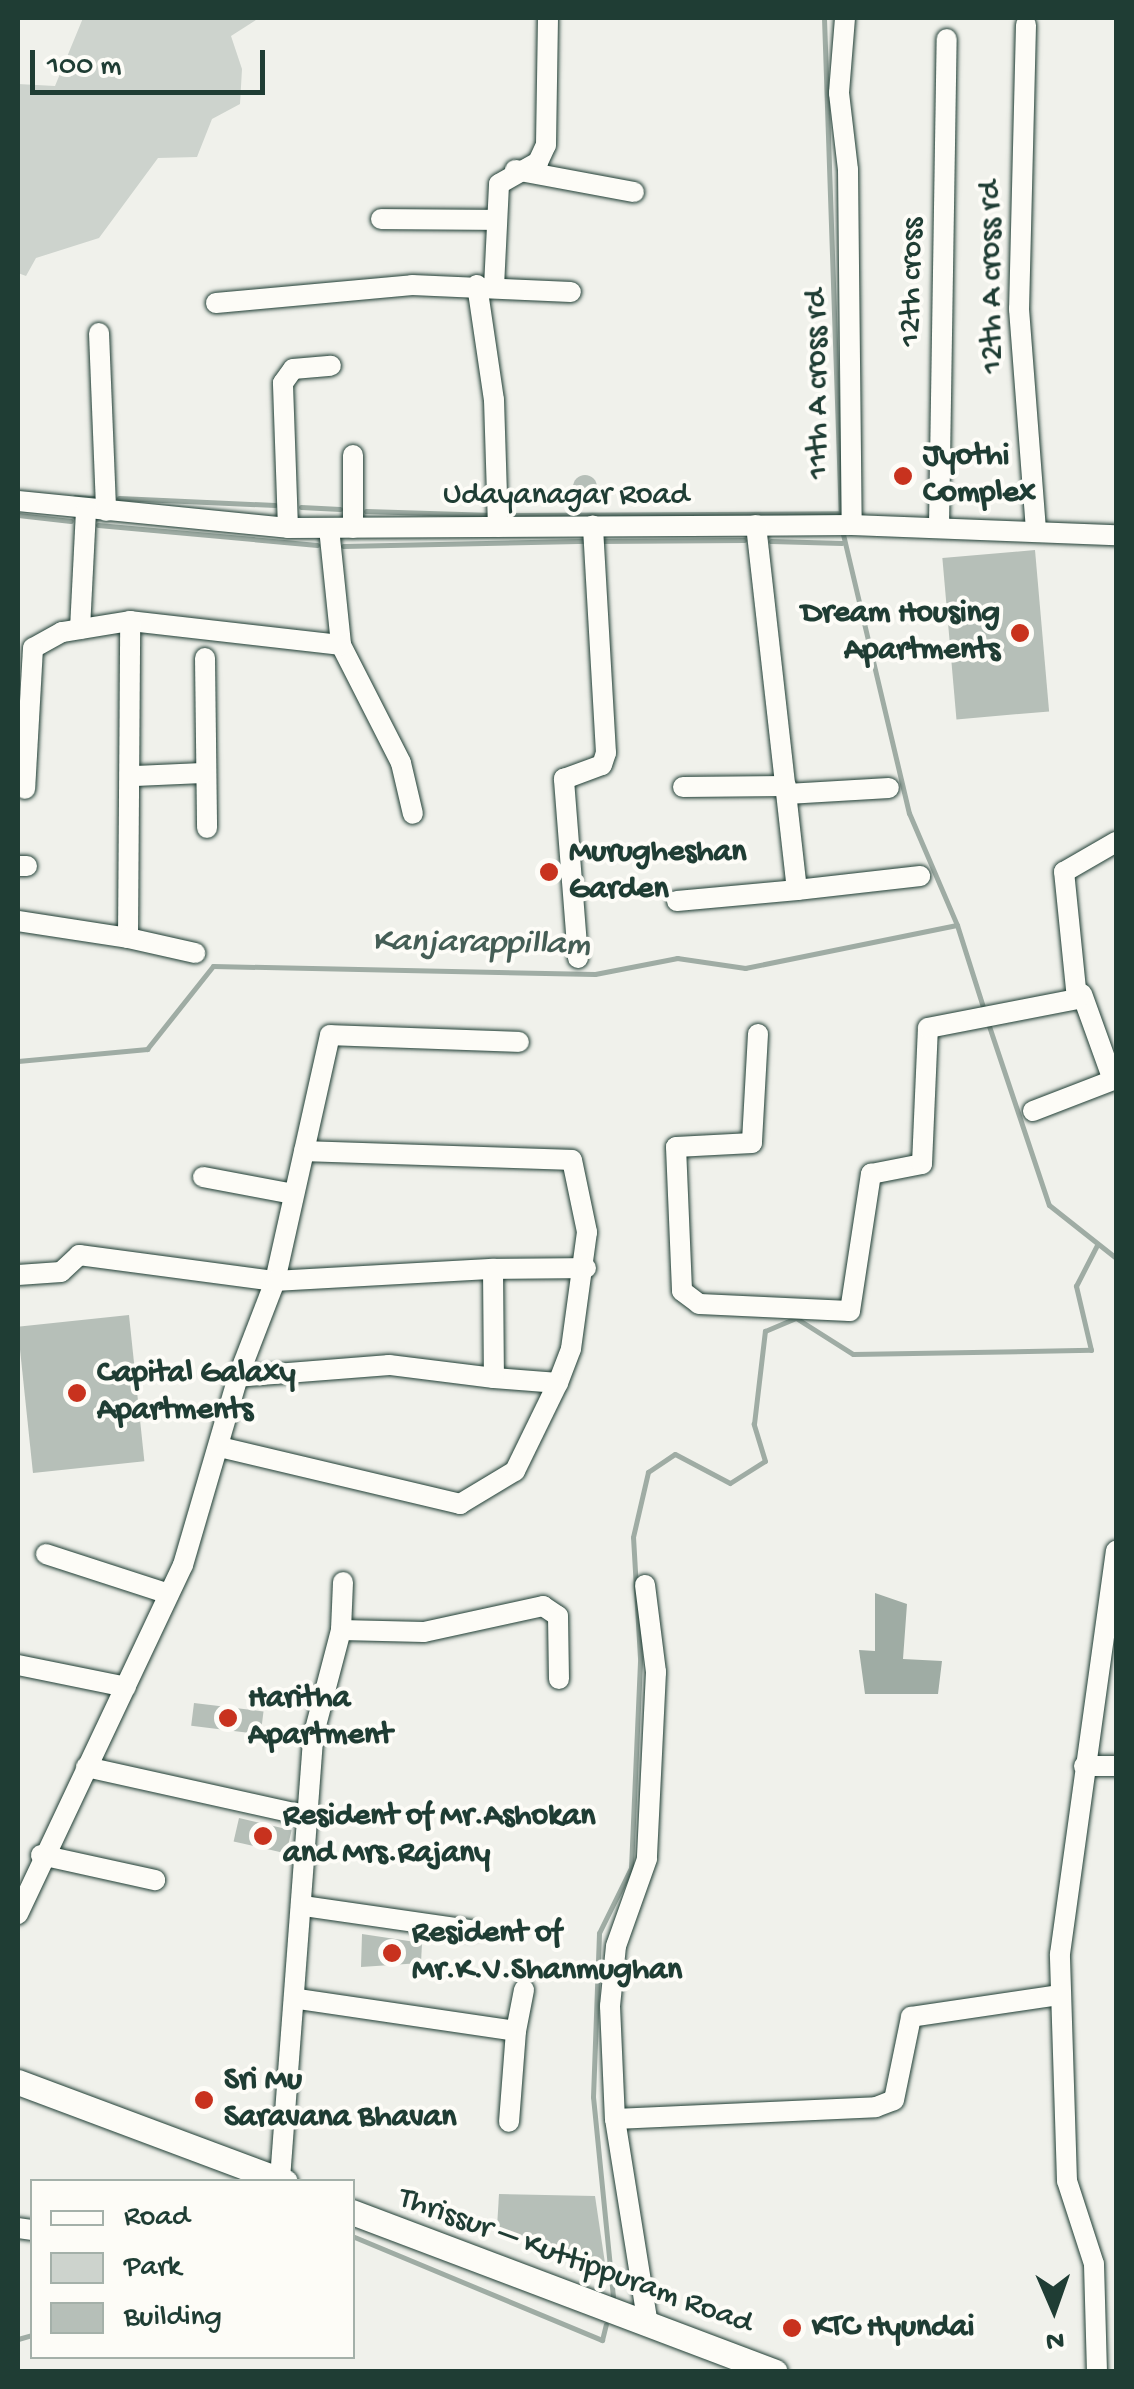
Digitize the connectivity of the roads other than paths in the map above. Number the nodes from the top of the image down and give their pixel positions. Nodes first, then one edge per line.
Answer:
1 (548, 18) edge
2 (845, 18) edge
3 (1026, 25) dead end
4 (948, 39) dead end
5 (516, 170) junction
6 (634, 192) dead end
7 (380, 220) dead end
8 (497, 220) junction
9 (486, 286) junction
10 (571, 292) dead end
11 (216, 303) dead end
12 (99, 333) dead end
13 (331, 366) dead end
14 (353, 455) dead end
15 (18, 501) edge
16 (96, 510) junction
17 (498, 517) junction
18 (592, 525) junction
19 (845, 525) junction
20 (756, 526) junction
21 (939, 526) junction
22 (288, 528) junction
23 (329, 528) junction
24 (353, 528) junction
25 (1036, 528) junction
26 (1116, 536) edge
27 (130, 621) junction
28 (80, 630) junction
29 (341, 644) junction
30 (205, 658) dead end
31 (21, 696) edge
32 (204, 773) junction
33 (134, 776) junction
34 (682, 786) dead end
35 (25, 788) dead end
36 (888, 788) dead end
37 (786, 790) junction
38 (413, 814) dead end
39 (206, 828) dead end
40 (1116, 842) edge
41 (920, 876) dead end
42 (797, 890) junction
43 (677, 901) dead end
44 (18, 920) edge
45 (128, 938) junction
46 (196, 952) dead end
47 (578, 958) dead end
48 (1082, 994) junction
49 (758, 1034) dead end
50 (519, 1042) dead end
51 (1115, 1080) edge
52 (1033, 1111) dead end
53 (304, 1151) junction
54 (202, 1177) dead end
55 (293, 1194) junction
56 (586, 1268) junction
57 (493, 1269) junction
58 (18, 1275) edge
59 (275, 1281) junction
60 (238, 1377) junction
61 (494, 1378) junction
62 (558, 1383) junction
63 (224, 1448) junction
64 (1116, 1551) edge
65 (46, 1554) dead end
66 (343, 1582) dead end
67 (645, 1585) dead end
68 (169, 1594) junction
69 (341, 1630) junction
70 (1110, 1633) edge
71 (18, 1665) edge
72 (558, 1679) dead end
73 (126, 1687) junction
74 (1084, 1766) junction
75 (1116, 1766) edge
76 (86, 1767) junction
77 (307, 1816) junction
78 (40, 1856) junction
79 (155, 1880) dead end
80 (304, 1906) junction
81 (18, 1914) edge
82 (471, 1930) dead end
83 (524, 1990) dead end
84 (1060, 1995) junction
85 (299, 1999) junction
86 (516, 2031) junction
87 (18, 2082) edge
88 (615, 2119) junction
89 (509, 2122) dead end
90 (280, 2179) edge
91 (283, 2179) edge
92 (355, 2213) edge
93 (648, 2324) junction
94 (775, 2372) edge
95 (1097, 2372) edge

1 - 5 street
2 - 19 street, 11th A cross rd
3 - 25 street, 12th A cross rd
4 - 21 street, 12th cross
5 - 6 street
5 - 8 street
7 - 8 street
8 - 9 street
9 - 10 street
9 - 11 street
9 - 17 street
12 - 16 street
13 - 22 street
14 - 24 street
15 - 16 street, Udayanagar Road
16 - 22 street, Udayanagar Road
16 - 28 street
17 - 18 street, Udayanagar Road
17 - 24 street, Udayanagar Road
18 - 20 street, Udayanagar Road
18 - 47 street
19 - 20 street, Udayanagar Road
19 - 21 street, Udayanagar Road
20 - 37 street
21 - 25 street, Udayanagar Road
22 - 23 street, Udayanagar Road
23 - 24 street, Udayanagar Road
23 - 29 street
25 - 26 street, Udayanagar Road
27 - 28 street
27 - 29 street
27 - 33 street
28 - 31 street
29 - 38 street
30 - 32 street
31 - 35 street
32 - 33 street
32 - 39 street
33 - 45 street
34 - 37 street
36 - 37 street
37 - 42 street
40 - 48 street
41 - 42 street
42 - 43 street
44 - 45 street
45 - 46 street
48 - 49 street
48 - 51 street
50 - 53 street
51 - 52 street
53 - 55 street
53 - 56 street
54 - 55 street
55 - 59 street
56 - 57 street
56 - 62 street
57 - 59 street
57 - 61 street
58 - 59 street
59 - 60 street
60 - 61 street
60 - 63 street
61 - 62 street
62 - 63 street
63 - 68 street
64 - 70 street
65 - 68 street
66 - 69 street
67 - 88 street
68 - 73 street
69 - 72 street
69 - 77 street
70 - 74 street
71 - 73 street
73 - 76 street
74 - 75 street
74 - 84 street
76 - 77 street
76 - 78 street
77 - 80 street
78 - 79 street
78 - 81 street
80 - 82 street
80 - 85 street
83 - 86 street
84 - 88 street
84 - 95 street
85 - 86 street
85 - 91 street
86 - 89 street
87 - 90 main road
88 - 93 street
92 - 93 main road, Thrissur – Kuttippuram Road
93 - 94 main road, Thrissur – Kuttippuram Road

